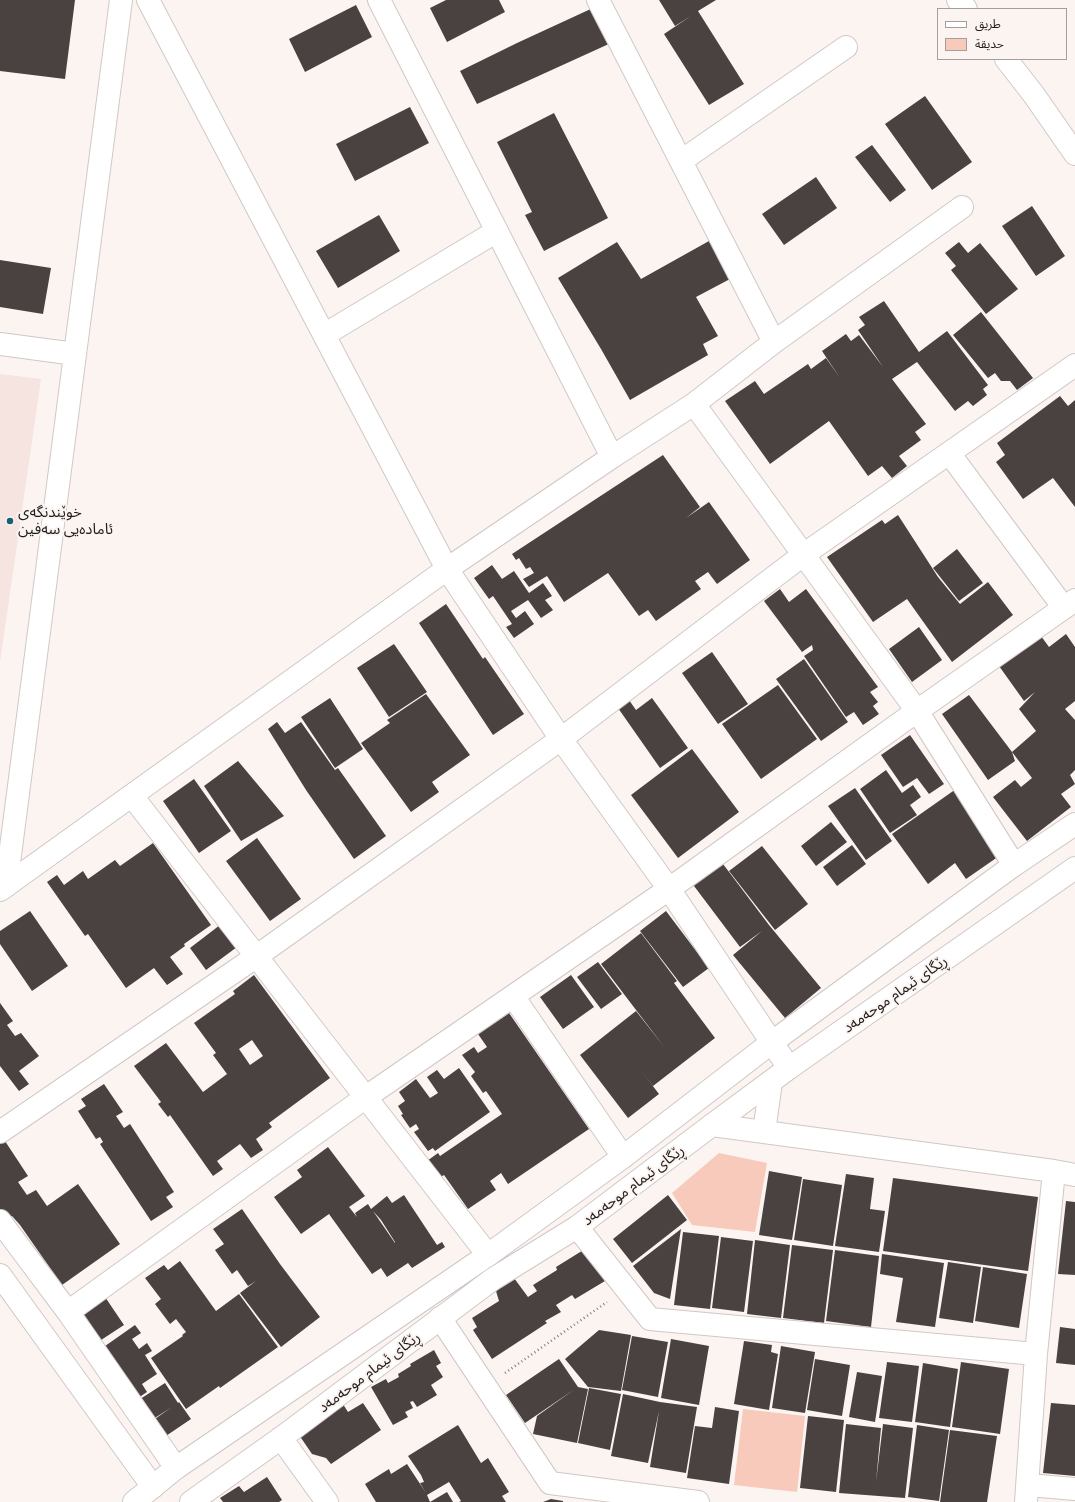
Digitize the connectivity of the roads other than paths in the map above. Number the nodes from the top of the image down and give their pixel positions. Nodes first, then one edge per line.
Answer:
1 (121, 0) edge
2 (148, 0) edge
3 (379, 0) edge
4 (598, 0) edge
5 (958, 0) edge
6 (965, 8) edge
7 (846, 47) dead end
8 (1007, 60) edge
9 (1075, 154) edge
10 (680, 160) junction
11 (962, 207) dead end
12 (497, 231) junction
13 (324, 335) junction
14 (774, 342) junction
15 (0, 344) edge
16 (75, 354) junction
17 (1075, 365) edge
18 (694, 404) junction
19 (948, 453) junction
20 (612, 457) junction
21 (803, 555) junction
22 (447, 569) junction
23 (1070, 604) edge
24 (917, 711) junction
25 (561, 739) junction
26 (132, 796) junction
27 (1075, 824) edge
28 (1014, 865) junction
29 (1075, 868) edge
30 (3, 888) edge
31 (669, 889) junction
32 (257, 956) junction
33 (513, 996) junction
34 (771, 1043) junction
35 (789, 1068) junction
36 (771, 1082) junction
37 (366, 1097) junction
38 (712, 1125) junction
39 (0, 1132) edge
40 (764, 1132) junction
41 (623, 1157) junction
42 (1054, 1171) junction
43 (1075, 1175) edge
44 (0, 1221) edge
45 (577, 1227) junction
46 (488, 1255) junction
47 (0, 1275) edge
48 (68, 1312) junction
49 (440, 1318) junction
50 (1036, 1354) junction
51 (281, 1438) junction
52 (176, 1468) junction
53 (153, 1487) junction
54 (1075, 1489) edge
55 (1027, 1493) edge
56 (134, 1502) edge
57 (191, 1502) edge
58 (327, 1502) edge
59 (698, 1502) edge

1 - 16 street
2 - 13 street
3 - 12 street
4 - 10 street
5 - 6 street
7 - 10 street
8 - 9 street
10 - 14 street
11 - 14 street
12 - 13 street
12 - 20 street
13 - 22 street
14 - 18 street
15 - 16 street
16 - 30 street
17 - 19 street
18 - 20 street
18 - 21 street
19 - 21 street
19 - 23 street
20 - 22 street
21 - 24 street
21 - 25 street
22 - 25 street
22 - 26 street
23 - 24 street
24 - 28 street
24 - 31 street
25 - 31 street
25 - 32 street
26 - 30 street
26 - 32 street
27 - 28 street
28 - 34 street
29 - 35 street, ڕێگای ئیمام موحەمەد
31 - 33 street
31 - 34 street
32 - 37 street
32 - 39 street
33 - 37 street
33 - 41 street
34 - 35 street
34 - 41 street
35 - 36 street, ڕێگای ئیمام موحەمەد
36 - 38 street, ڕێگای ئیمام موحەمەد
36 - 40 street
37 - 46 street
37 - 48 street
38 - 40 street
38 - 45 street, ڕێگای ئیمام موحەمەد
40 - 42 street
41 - 46 street
42 - 43 street
42 - 50 street
44 - 48 street
45 - 49 street, ڕێگای ئیمام موحەمەد
45 - 50 street
46 - 52 street
47 - 53 street
48 - 52 street
49 - 51 street, ڕێگای ئیمام موحەمەد
49 - 59 street
50 - 55 street
51 - 57 street, ڕێگای ئیمام موحەمەد
51 - 58 street
52 - 53 street
53 - 56 street
54 - 55 street

